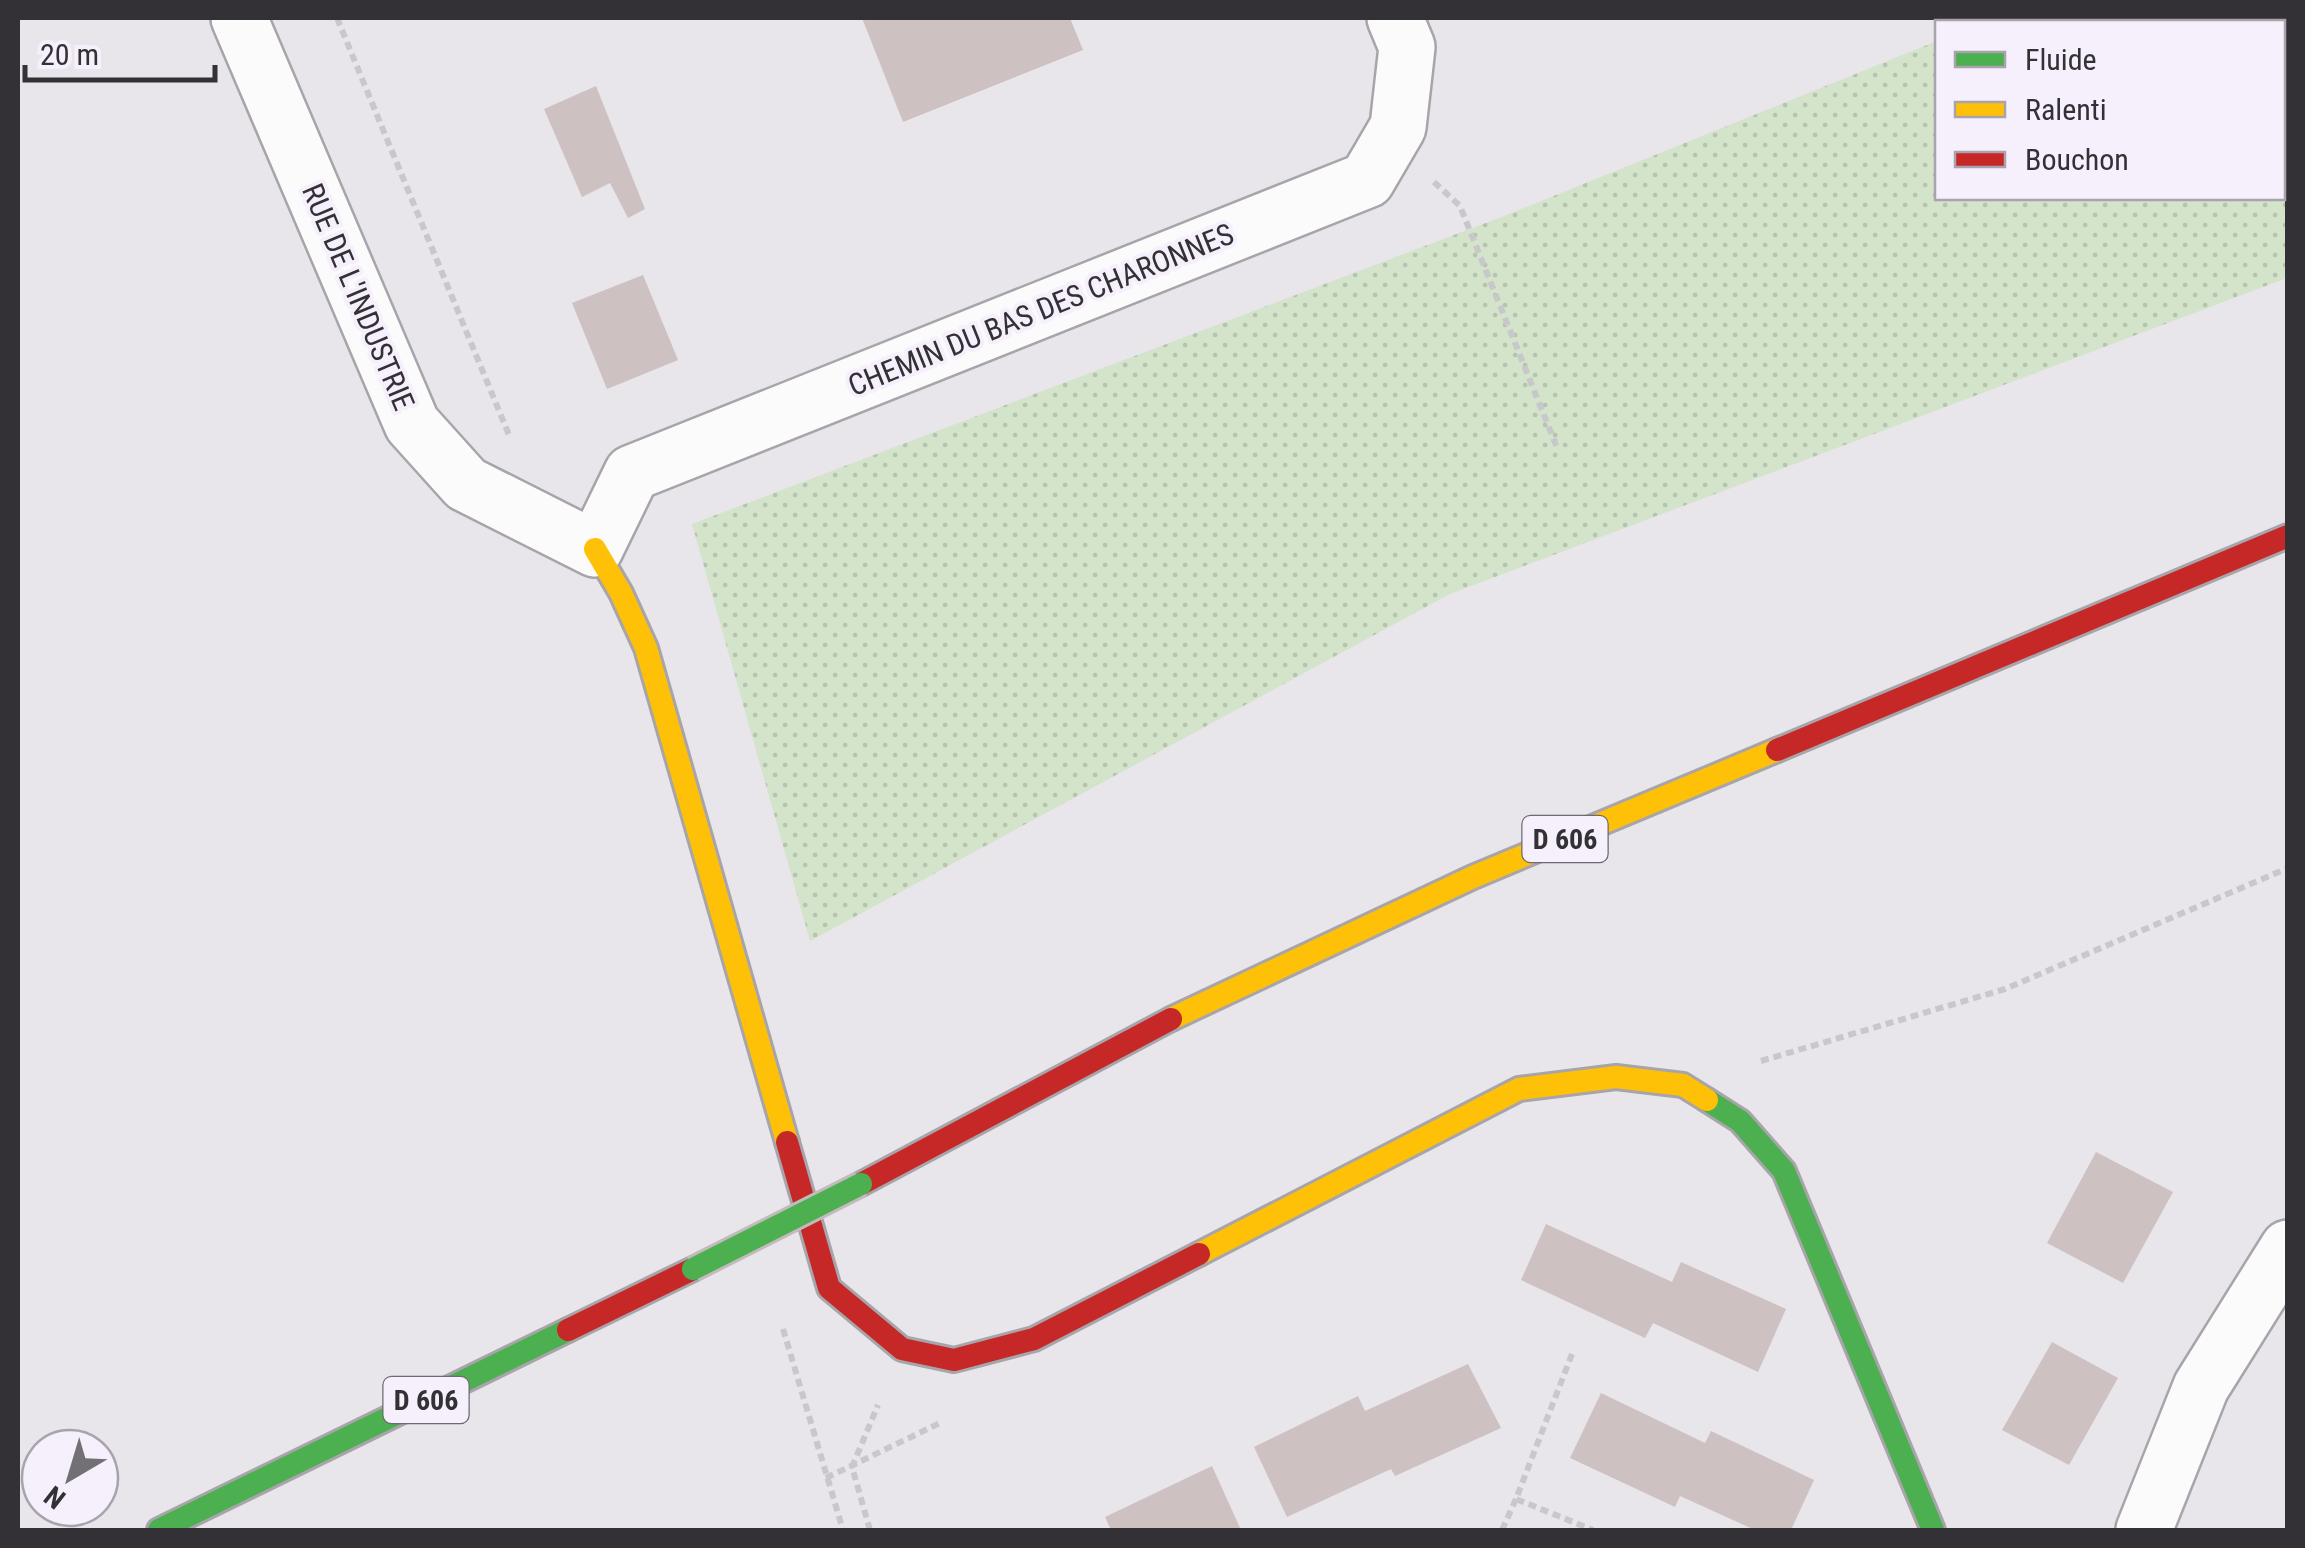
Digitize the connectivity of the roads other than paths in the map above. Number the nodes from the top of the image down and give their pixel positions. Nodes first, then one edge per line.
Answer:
1 (239, 18) edge
2 (1395, 18) edge
3 (2288, 536) edge
4 (595, 550) junction
5 (2288, 1248) edge
6 (159, 1530) edge
7 (1934, 1530) edge
8 (2144, 1530) edge

1 - 4 street, RUE DE L'INDUSTRIE
2 - 4 street, CHEMIN DU BAS DES CHARONNES
3 - 6 main road, D 606, bridge
4 - 7 main road
5 - 8 street

